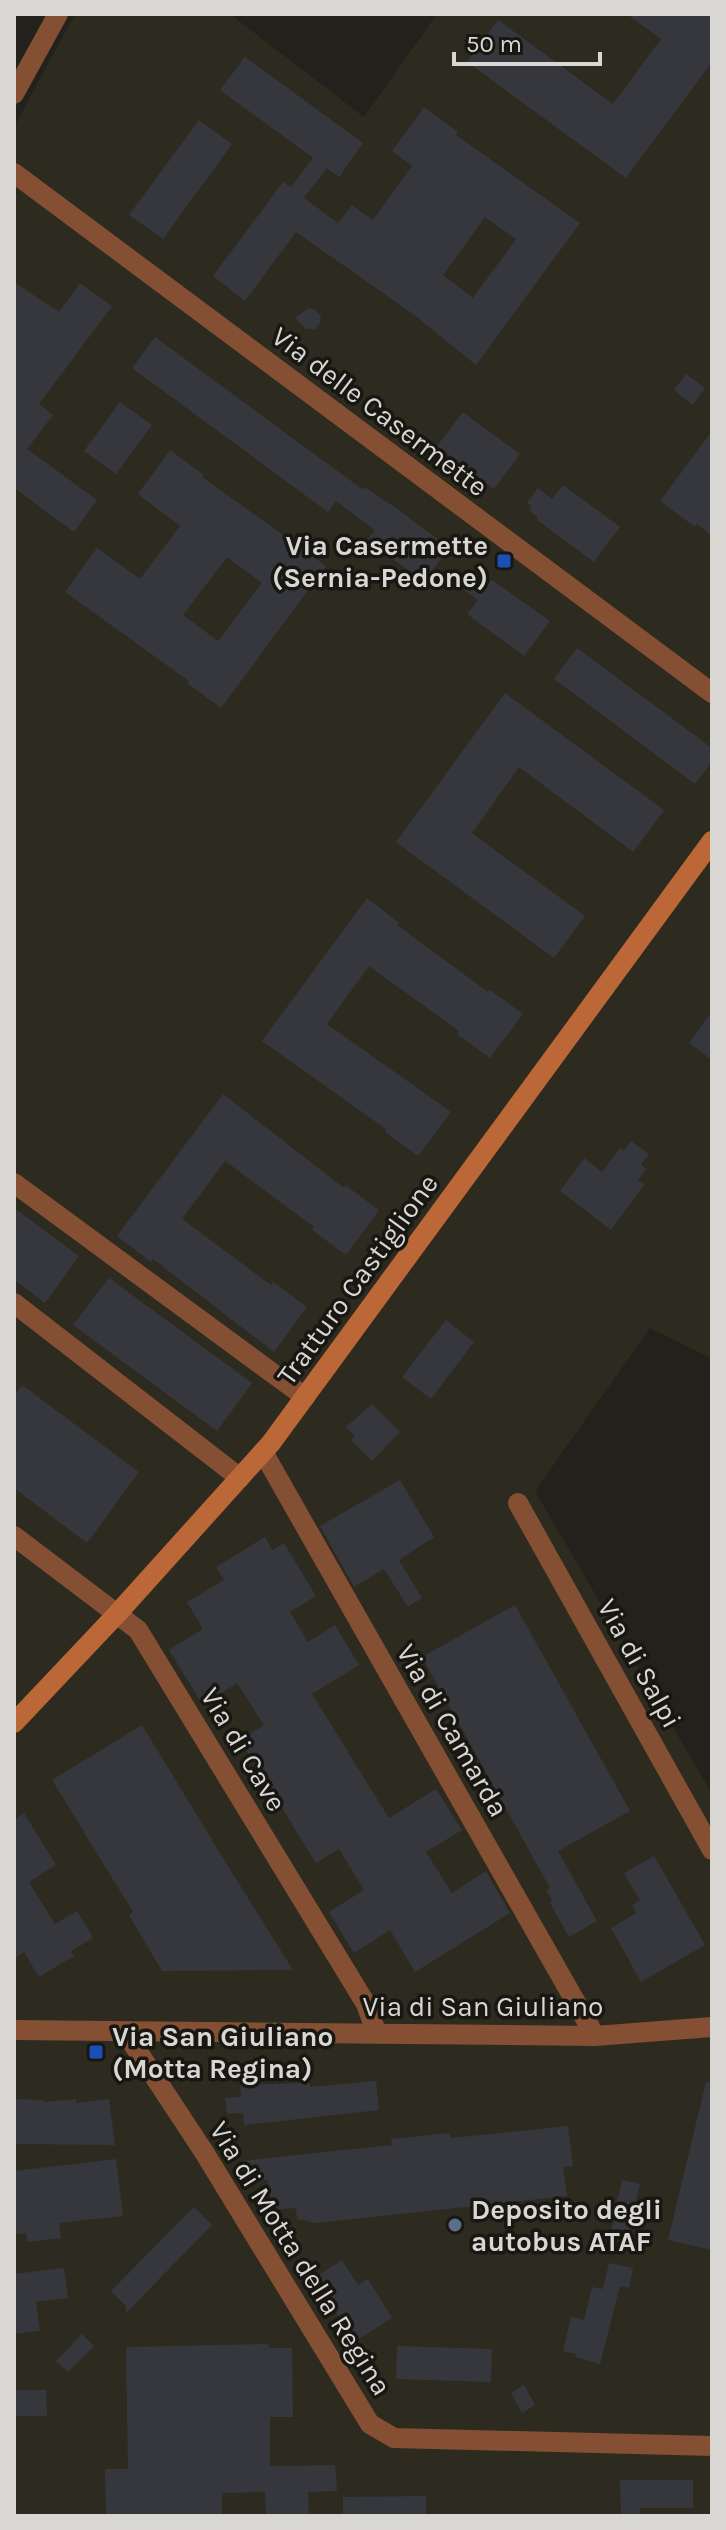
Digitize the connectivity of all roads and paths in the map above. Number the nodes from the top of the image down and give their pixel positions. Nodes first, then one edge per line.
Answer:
1 (58, 14) edge
2 (14, 94) edge
3 (14, 173) edge
4 (712, 693) edge
5 (712, 841) edge
6 (14, 1183) edge
7 (14, 1303) edge
8 (305, 1397) junction
9 (263, 1452) junction
10 (240, 1478) junction
11 (518, 1503) dead end
12 (14, 1536) edge
13 (117, 1614) junction
14 (14, 1723) edge
15 (712, 1850) edge
16 (712, 2027) edge
17 (14, 2030) edge
18 (125, 2032) junction
19 (377, 2034) junction
20 (595, 2036) junction
21 (712, 2446) edge

1 - 2 street
3 - 4 street, Via delle Casermette
5 - 8 street, Tratturo Castiglione
6 - 8 street
7 - 10 street
8 - 9 street, Tratturo Castiglione
9 - 10 street, Tratturo Castiglione
9 - 20 street, Via di Camarda
10 - 13 street, Tratturo Castiglione
11 - 15 street, Via di Salpi
12 - 13 street, Via di Cave
13 - 14 street, Tratturo Castiglione
13 - 19 street, Via di Cave
16 - 20 street, Via di San Giuliano
17 - 18 street, Via di San Giuliano
18 - 19 street, Via di San Giuliano
18 - 21 street, Via di Motta della Regina
19 - 20 street, Via di San Giuliano

